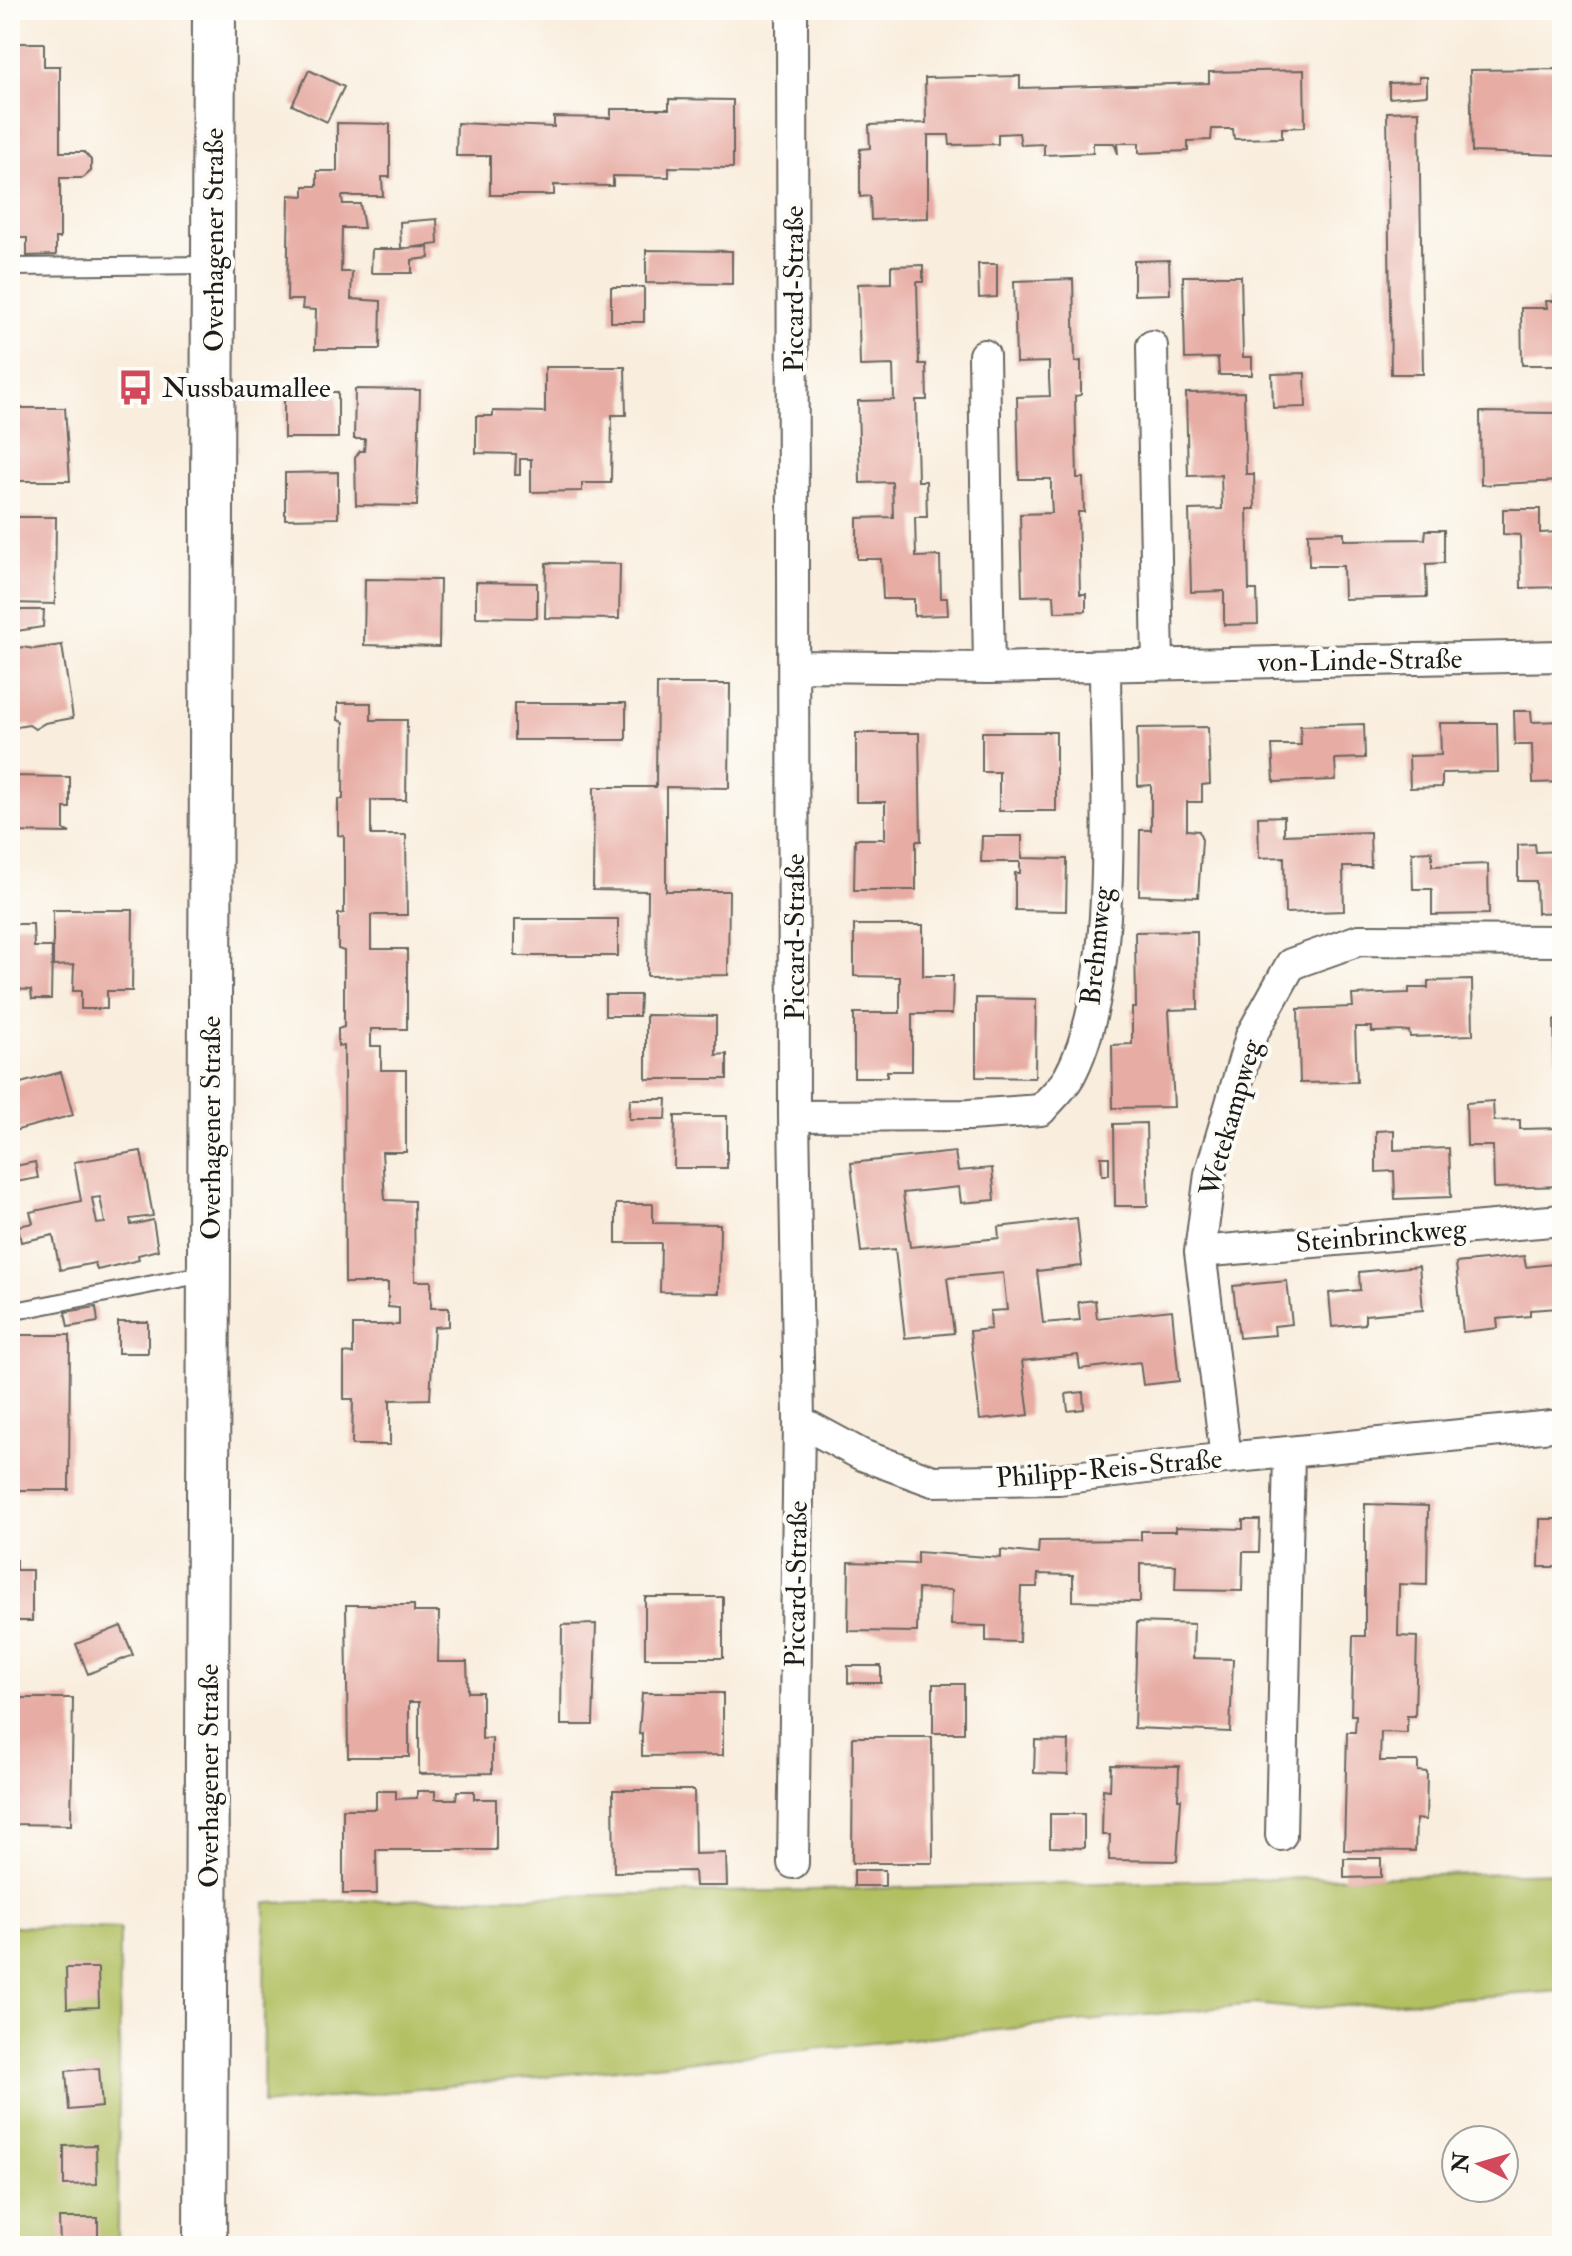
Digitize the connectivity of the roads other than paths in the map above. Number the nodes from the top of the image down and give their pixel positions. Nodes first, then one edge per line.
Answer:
1 (214, 10) edge
2 (792, 10) edge
3 (214, 265) junction
4 (10, 267) edge
5 (1152, 346) dead end
6 (984, 355) dead end
7 (1562, 656) edge
8 (1158, 665) junction
9 (796, 666) junction
10 (1105, 666) junction
11 (989, 668) junction
12 (1562, 941) edge
13 (794, 1116) junction
14 (1562, 1220) edge
15 (1200, 1252) junction
16 (211, 1273) junction
17 (10, 1312) edge
18 (799, 1421) junction
19 (1562, 1425) edge
20 (1289, 1452) junction
21 (1226, 1458) junction
22 (1281, 1835) dead end
23 (793, 1863) dead end
24 (205, 2246) edge

1 - 3 main road, Overhagener Straße
2 - 9 street, Piccard-Straße
3 - 4 lane
3 - 16 main road, Overhagener Straße
5 - 8 street
6 - 11 street
7 - 8 street, von-Linde-Straße
8 - 10 street, von-Linde-Straße
9 - 11 street, von-Linde-Straße
9 - 13 street, Piccard-Straße
10 - 11 street, von-Linde-Straße
10 - 13 street, Brehmweg
12 - 15 street, Wetekampweg
13 - 18 street, Piccard-Straße
14 - 15 street, Steinbrinckweg
15 - 21 street, Wetekampweg
16 - 17 lane
16 - 24 main road, Overhagener Straße
18 - 21 street, Philipp-Reis-Straße
18 - 23 street, Piccard-Straße
19 - 20 street, Philipp-Reis-Straße
20 - 21 street, Philipp-Reis-Straße
20 - 22 street

